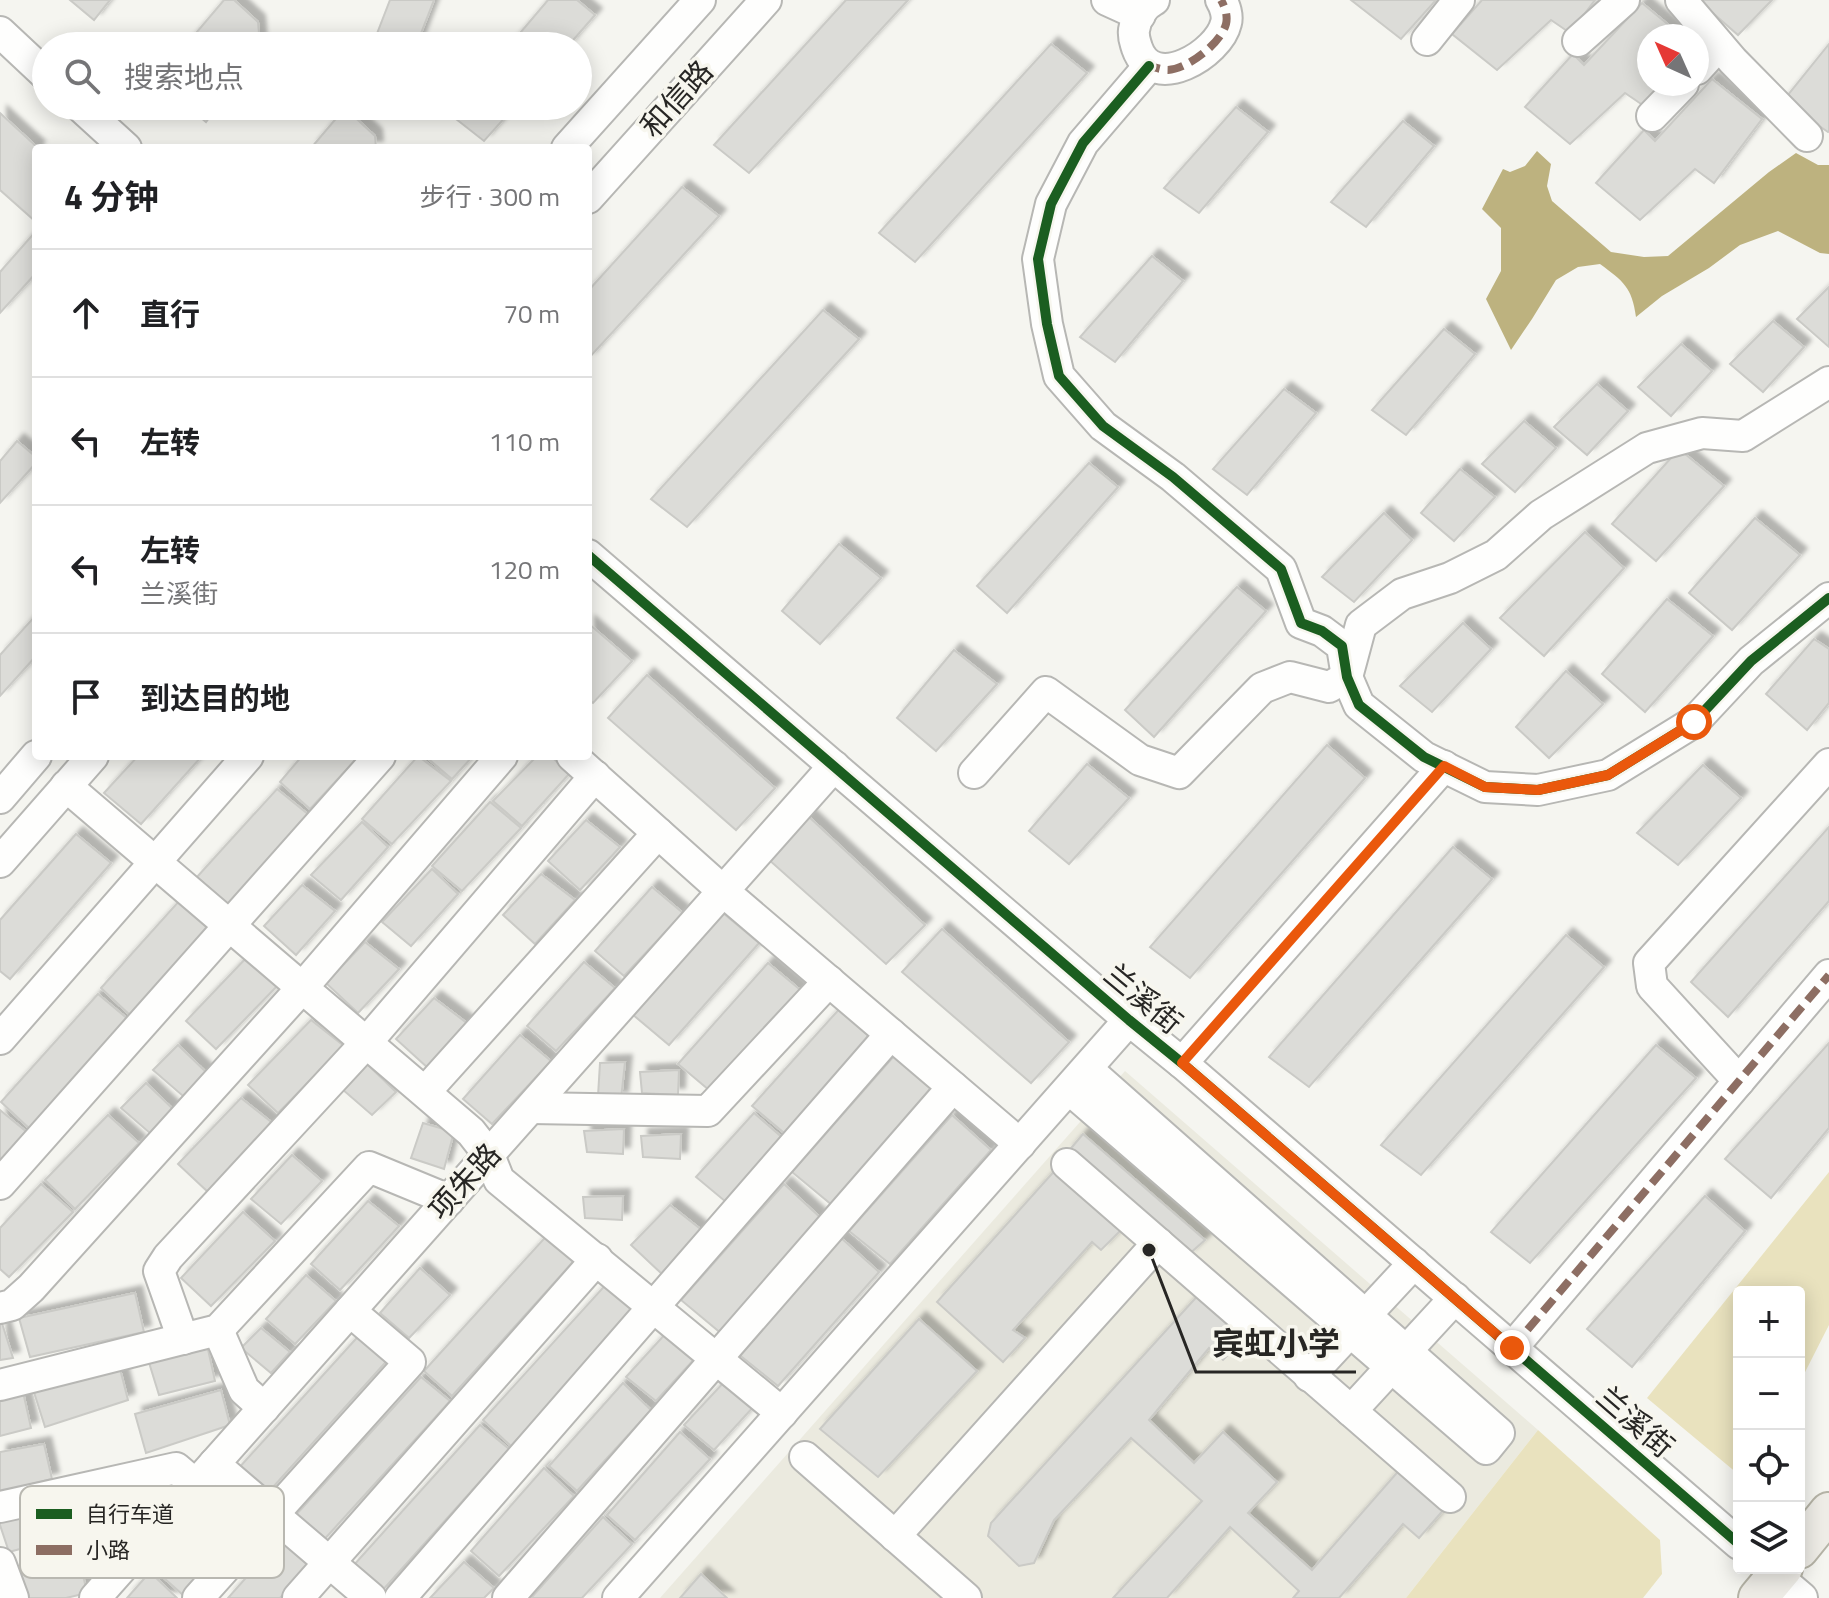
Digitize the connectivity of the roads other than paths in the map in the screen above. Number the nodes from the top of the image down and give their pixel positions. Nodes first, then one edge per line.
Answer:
1 (700, 0) edge
2 (766, 0) edge
3 (1107, 0) edge
4 (1221, 0) edge
5 (1459, 0) edge
6 (1624, 0) edge
7 (1681, 0) edge
8 (1147, 7) edge
9 (0, 32) edge
10 (1427, 40) dead end
11 (1578, 41) dead end
12 (1719, 45) junction
13 (1709, 56) edge
14 (32, 62) edge
15 (1149, 66) junction
16 (1671, 96) edge
17 (1652, 116) dead end
18 (95, 120) edge
19 (1807, 136) dead end
20 (122, 144) edge
21 (571, 144) edge
22 (592, 194) edge
23 (1829, 382) edge
24 (592, 558) edge
25 (1829, 598) edge
26 (1347, 677) junction
27 (33, 760) edge
28 (89, 760) edge
29 (244, 760) edge
30 (376, 760) edge
31 (499, 760) edge
32 (577, 760) edge
33 (1829, 764) edge
34 (834, 766) junction
35 (1444, 766) junction
36 (974, 773) dead end
37 (595, 776) junction
38 (66, 786) junction
39 (0, 798) edge
40 (658, 833) junction
41 (0, 862) edge
42 (155, 862) junction
43 (723, 891) junction
44 (230, 926) junction
45 (1829, 975) edge
46 (829, 981) junction
47 (302, 988) junction
48 (1129, 1020) junction
49 (891, 1034) junction
50 (0, 1039) edge
51 (366, 1043) junction
52 (1182, 1063) junction
53 (1078, 1079) junction
54 (1739, 1081) junction
55 (953, 1087) junction
56 (425, 1092) junction
57 (531, 1108) junction
58 (1020, 1144) junction
59 (489, 1155) junction
60 (1067, 1164) dead end
61 (0, 1184) edge
62 (449, 1200) junction
63 (1158, 1243) junction
64 (597, 1259) junction
65 (1414, 1263) junction
66 (1455, 1298) junction
67 (654, 1307) junction
68 (0, 1308) edge
69 (350, 1311) junction
70 (1358, 1324) junction
71 (218, 1330) junction
72 (183, 1339) junction
73 (1512, 1348) junction
74 (717, 1358) junction
75 (1398, 1359) junction
76 (1309, 1376) junction
77 (0, 1385) edge
78 (264, 1408) junction
79 (1351, 1411) junction
80 (782, 1413) junction
81 (805, 1457) dead end
82 (205, 1474) junction
83 (95, 1486) edge
84 (194, 1486) edge
85 (225, 1486) edge
86 (1450, 1497) dead end
87 (20, 1503) edge
88 (284, 1503) edge
89 (0, 1507) edge
90 (1829, 1512) edge
91 (284, 1524) edge
92 (895, 1536) junction
93 (1733, 1539) edge
94 (330, 1562) junction
95 (0, 1563) edge
96 (1781, 1576) edge
97 (113, 1578) edge
98 (216, 1578) edge
99 (13, 1598) edge
100 (95, 1598) edge
101 (198, 1598) edge
102 (298, 1598) edge
103 (371, 1598) edge
104 (400, 1598) edge
105 (508, 1598) edge
106 (618, 1598) edge
107 (966, 1598) edge

1 - 21 street, 和信路
2 - 22 street, 和信路
3 - 8 street
4 - 15 street
5 - 10 street
6 - 11 street
7 - 12 street
8 - 15 street
9 - 14 street
12 - 13 street
12 - 19 street
15 - 26 street
16 - 17 street
18 - 20 street
23 - 26 street
24 - 34 street, 兰溪街
25 - 35 street
26 - 35 street
26 - 36 street
27 - 39 street
28 - 38 street
29 - 42 street
30 - 44 street
31 - 47 street
32 - 37 street
33 - 54 street
34 - 43 street, 项朱路
34 - 48 street, 兰溪街
35 - 52 street
37 - 40 street
37 - 51 street
38 - 41 street
38 - 42 street
40 - 43 street
40 - 56 street
42 - 44 street
42 - 50 street
43 - 46 street
43 - 57 street, 项朱路
44 - 47 street
44 - 61 street
45 - 54 street
46 - 49 street
46 - 57 street
47 - 51 street
47 - 68 street
48 - 52 street, 兰溪街
48 - 53 street
49 - 55 street
49 - 67 street
51 - 56 street
51 - 72 street
52 - 65 street, 兰溪街
53 - 58 street
53 - 70 street
54 - 73 street
55 - 58 street
55 - 74 street
56 - 59 street
57 - 59 street, 项朱路
58 - 80 street
59 - 62 street, 项朱路
59 - 64 street
60 - 63 street
62 - 69 street, 项朱路
62 - 71 street
63 - 76 street
63 - 92 street
64 - 67 street
64 - 94 street
65 - 66 street, 兰溪街
65 - 70 street
66 - 73 street, 兰溪街
66 - 75 street
67 - 74 street
67 - 104 street
69 - 78 street, 项朱路
69 - 88 street
70 - 75 street
70 - 76 street
71 - 72 street
71 - 78 street
72 - 77 street
73 - 93 street, 兰溪街
74 - 80 street
74 - 105 street
75 - 79 street
76 - 79 street
78 - 82 street, 项朱路
79 - 86 street
80 - 106 street
81 - 92 street
82 - 83 street
82 - 84 street, 项朱路
82 - 85 street
87 - 89 street
90 - 96 main road
91 - 94 street
92 - 107 street
94 - 102 street
94 - 103 street
95 - 99 street
97 - 100 street, 项朱路
98 - 101 street

